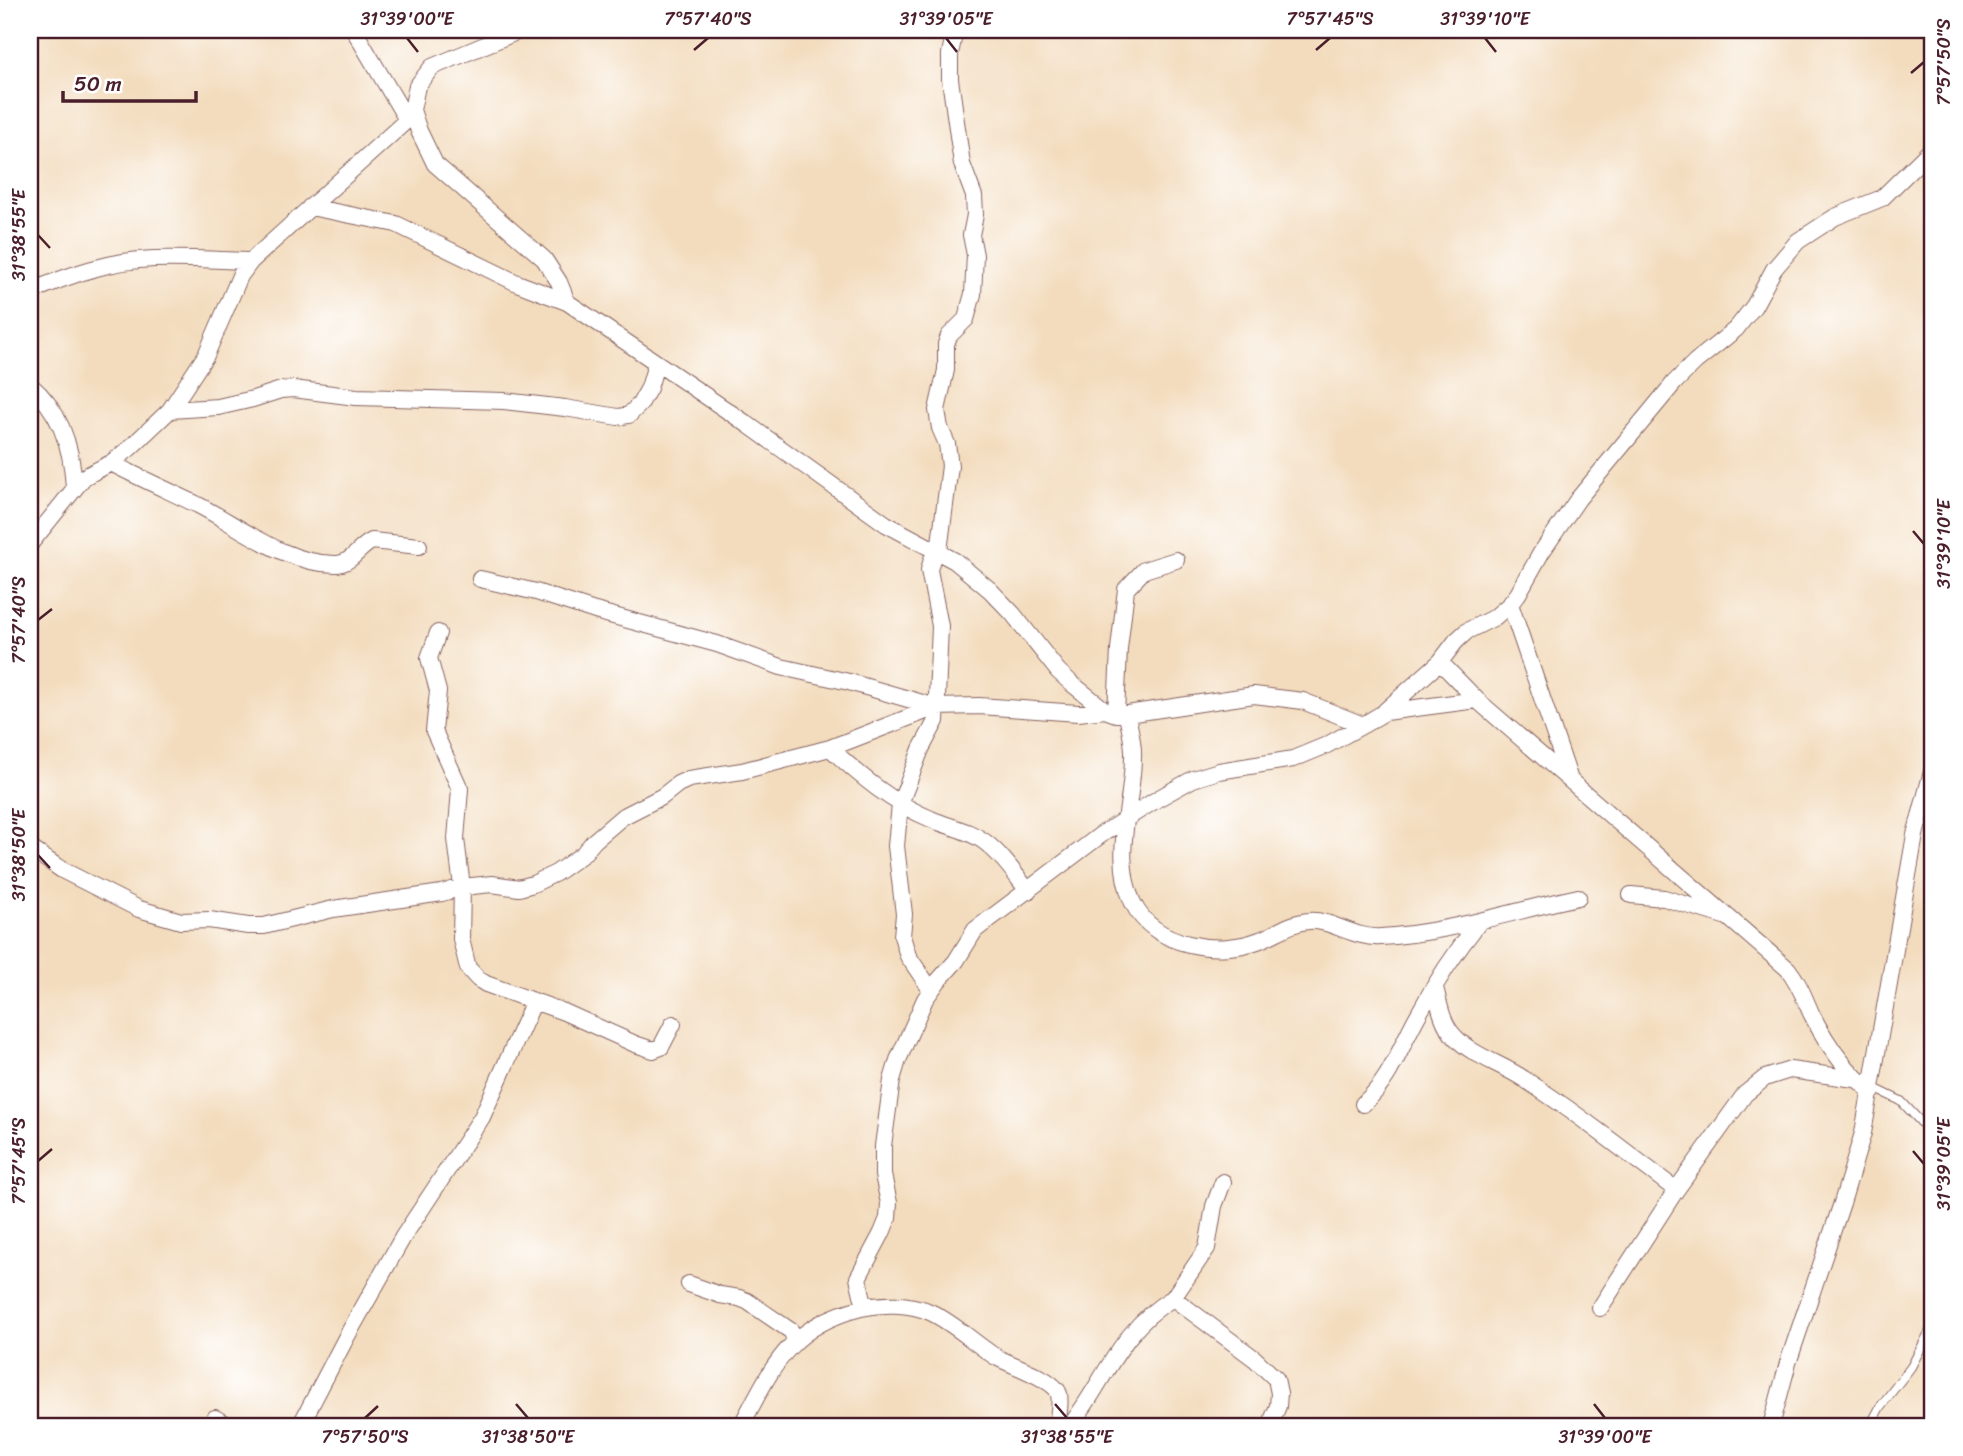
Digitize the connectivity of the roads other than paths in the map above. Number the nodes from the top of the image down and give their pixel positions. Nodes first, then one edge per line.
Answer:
1 (354, 30) edge
2 (521, 30) edge
3 (955, 30) edge
4 (410, 115) junction
5 (1933, 148) edge
6 (310, 207) junction
7 (251, 261) junction
8 (30, 292) edge
9 (567, 302) junction
10 (656, 365) junction
11 (30, 385) edge
12 (170, 410) junction
13 (111, 463) junction
14 (74, 487) junction
15 (30, 544) edge
16 (419, 546) dead end
17 (939, 551) junction
18 (1176, 561) dead end
19 (480, 579) dead end
20 (1510, 604) junction
21 (438, 632) dead end
22 (1440, 662) junction
23 (1477, 700) junction
24 (936, 707) junction
25 (1385, 712) junction
26 (1116, 713) junction
27 (1363, 725) junction
28 (830, 748) junction
29 (1933, 768) edge
30 (1570, 779) junction
31 (900, 804) junction
32 (1125, 820) junction
33 (30, 848) edge
34 (462, 887) junction
35 (1028, 891) junction
36 (1631, 895) dead end
37 (1578, 897) dead end
38 (1726, 917) junction
39 (1480, 921) junction
40 (1435, 987) junction
41 (932, 990) junction
42 (534, 1001) junction
43 (673, 1024) dead end
44 (1854, 1079) junction
45 (1872, 1089) junction
46 (1363, 1104) dead end
47 (1933, 1135) edge
48 (1223, 1182) dead end
49 (1676, 1190) junction
50 (689, 1284) dead end
51 (1173, 1298) junction
52 (869, 1306) junction
53 (1600, 1308) dead end
54 (1933, 1325) edge
55 (796, 1341) junction
56 (300, 1426) edge
57 (741, 1426) edge
58 (1057, 1426) edge
59 (1070, 1426) edge
60 (1273, 1426) edge
61 (1771, 1426) edge
62 (1870, 1426) edge

1 - 4 street
2 - 4 street
3 - 17 street
4 - 6 street
4 - 9 street
5 - 20 street
6 - 7 street
6 - 9 street
7 - 8 street
7 - 12 street
9 - 10 street
10 - 12 street
10 - 17 street
11 - 14 street
12 - 13 street
13 - 14 street
13 - 16 street
14 - 15 street
17 - 24 street
17 - 26 street
18 - 26 street
19 - 24 street
20 - 22 street
20 - 30 street
21 - 34 street
22 - 23 street
22 - 25 street
23 - 25 street
23 - 30 street
24 - 26 street
24 - 28 street
24 - 31 street
25 - 27 street
26 - 27 street
26 - 32 street
27 - 32 street
28 - 31 street
28 - 34 street
29 - 45 street
30 - 38 street
31 - 35 street
31 - 41 street
32 - 35 street
32 - 39 street
33 - 34 street
34 - 42 street
35 - 41 street
36 - 38 street
37 - 39 street
38 - 44 street
39 - 40 street
40 - 46 street
40 - 49 street
41 - 52 street
42 - 43 street
42 - 56 street
44 - 45 street
44 - 49 street
45 - 47 lane
45 - 61 street
48 - 51 street
49 - 53 street
50 - 55 street
51 - 59 street
51 - 60 street
52 - 55 street
52 - 58 street
54 - 62 lane
55 - 57 street

